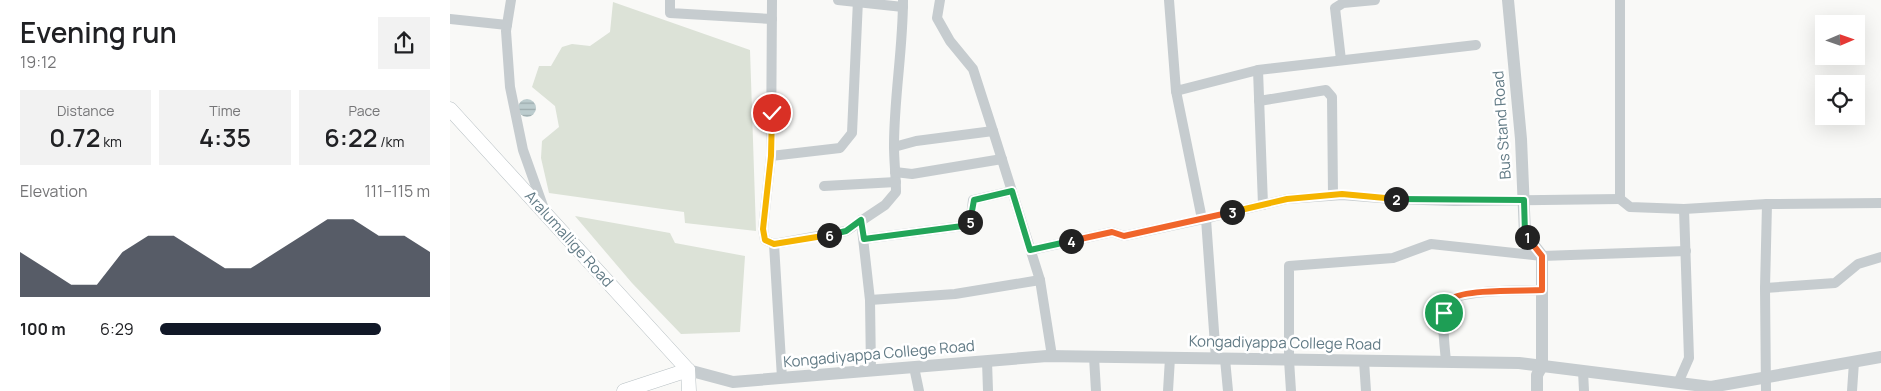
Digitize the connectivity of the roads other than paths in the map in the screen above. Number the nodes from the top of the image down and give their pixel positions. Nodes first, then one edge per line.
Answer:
1 (512, 0) edge
2 (670, 0) edge
3 (772, 0) edge
4 (838, 0) edge
5 (940, 0) edge
6 (1169, 0) edge
7 (1375, 0) edge
8 (1508, 0) edge
9 (1620, 0) edge
10 (858, 2) edge
11 (903, 4) edge
12 (450, 19) edge
13 (772, 19) junction
14 (507, 25) junction
15 (1476, 45) dead end
16 (1341, 60) junction
17 (1258, 70) junction
18 (1176, 91) junction
19 (1259, 101) junction
20 (450, 109) edge
21 (993, 131) junction
22 (894, 147) junction
23 (771, 156) junction
24 (1002, 159) junction
25 (896, 177) junction
26 (824, 186) dead end
27 (1012, 191) junction
28 (1333, 195) junction
29 (1620, 199) junction
30 (1524, 200) junction
31 (1881, 203) edge
32 (1767, 204) junction
33 (1263, 205) junction
34 (1684, 209) junction
35 (546, 214) junction
36 (1204, 219) junction
37 (861, 220) junction
38 (864, 239) junction
39 (774, 244) junction
40 (1030, 250) junction
41 (1686, 250) junction
42 (1542, 256) junction
43 (1881, 257) edge
44 (1040, 280) junction
45 (1765, 288) junction
46 (1542, 290) junction
47 (870, 300) junction
48 (1052, 356) junction
49 (1094, 357) junction
50 (1881, 357) edge
51 (1170, 358) junction
52 (1221, 359) junction
53 (1289, 360) junction
54 (987, 361) junction
55 (1364, 361) junction
56 (1446, 362) junction
57 (1854, 362) junction
58 (1542, 366) junction
59 (914, 367) junction
60 (688, 370) junction
61 (871, 371) junction
62 (1583, 371) junction
63 (782, 378) junction
64 (1765, 378) junction
65 (1678, 383) junction
66 (624, 391) edge
67 (688, 391) edge
68 (919, 391) edge
69 (988, 391) edge
70 (1096, 391) edge
71 (1168, 391) edge
72 (1228, 391) edge
73 (1291, 391) edge
74 (1366, 391) edge
75 (1537, 391) edge
76 (1584, 391) edge
77 (1766, 391) edge
78 (1852, 391) edge

1 - 14 street
2 - 13 street
3 - 13 street
4 - 10 street
5 - 21 street
6 - 18 street
7 - 16 street
8 - 30 street, Bus Stand Road
9 - 29 street
10 - 11 street
10 - 23 street
11 - 22 street
12 - 14 street
13 - 23 street
14 - 35 street
15 - 16 street
16 - 17 street
17 - 18 street
17 - 19 street
18 - 36 street
19 - 28 street
19 - 33 street
20 - 35 main road, Aralumallige Road
21 - 22 street
21 - 24 street
22 - 25 street
23 - 39 street
24 - 25 street
24 - 27 street
25 - 26 street
25 - 37 street
27 - 38 street
27 - 40 street
28 - 30 street
28 - 33 street
29 - 30 street
29 - 34 street
30 - 42 street, Bus Stand Road
31 - 32 street
32 - 34 street
32 - 45 street
33 - 36 street
34 - 41 street
35 - 60 main road, Aralumallige Road
36 - 40 street
36 - 52 street
37 - 38 street
37 - 39 street
38 - 47 street
39 - 63 street
40 - 44 street
41 - 42 street
41 - 65 street
42 - 46 street
42 - 53 street
43 - 45 street
44 - 47 street
44 - 48 street
45 - 64 street
46 - 56 street
46 - 58 street
47 - 61 street
48 - 49 street, Kongadiyappa College Road
48 - 54 street, Kongadiyappa College Road
49 - 51 street, Kongadiyappa College Road
49 - 70 street
50 - 57 street, Kongadiyappa College Road
51 - 52 street, Kongadiyappa College Road
51 - 71 street
52 - 53 street, Kongadiyappa College Road
52 - 72 street
53 - 55 street, Kongadiyappa College Road
53 - 73 street
54 - 59 street, Kongadiyappa College Road
54 - 69 street
55 - 56 street, Kongadiyappa College Road
55 - 74 street
56 - 58 street, Kongadiyappa College Road
57 - 64 street, Kongadiyappa College Road
57 - 78 street
58 - 62 street, Kongadiyappa College Road
58 - 75 street
59 - 61 street, Kongadiyappa College Road
59 - 68 street
60 - 63 street, Kongadiyappa College Road
60 - 66 main road
60 - 67 main road
61 - 63 street, Kongadiyappa College Road
62 - 65 street, Kongadiyappa College Road
62 - 76 street
64 - 65 street, Kongadiyappa College Road
64 - 77 street

